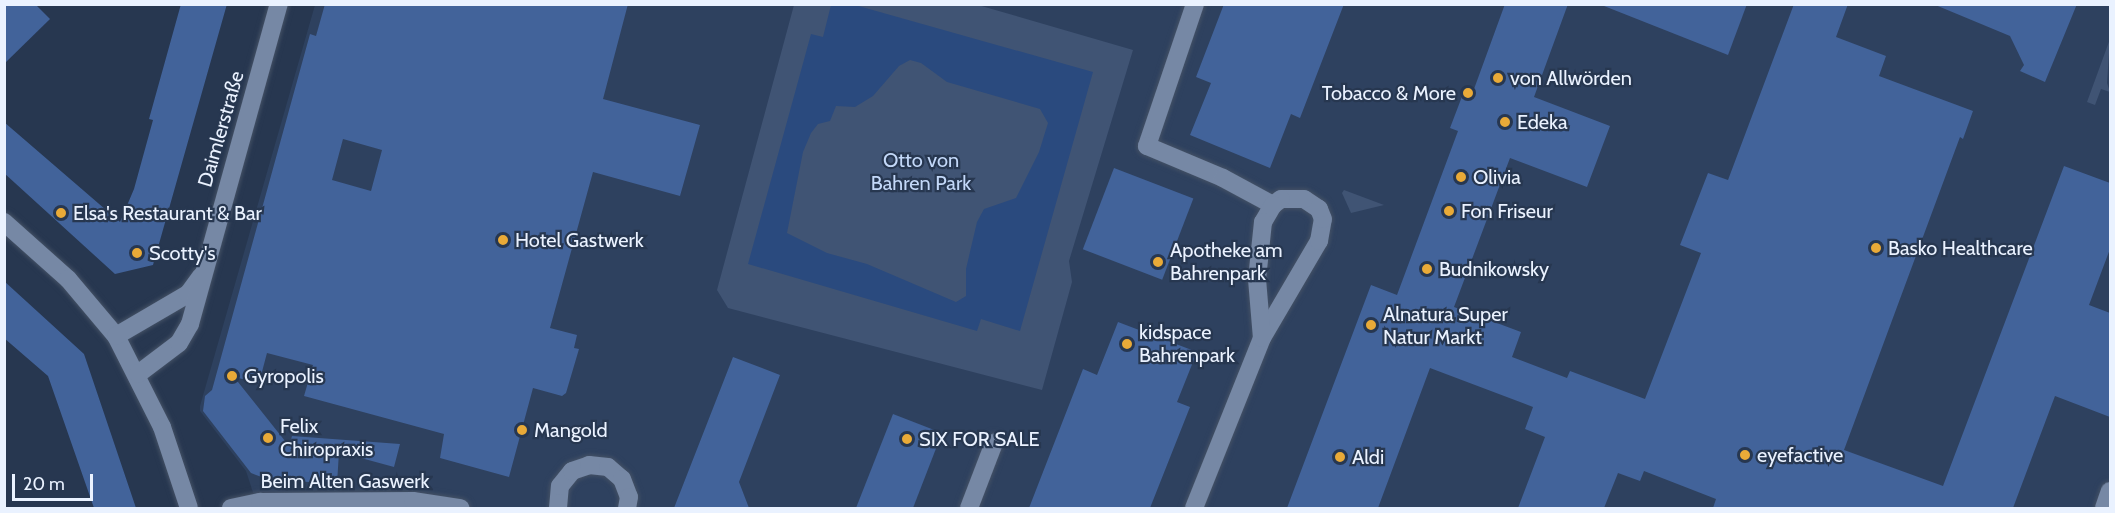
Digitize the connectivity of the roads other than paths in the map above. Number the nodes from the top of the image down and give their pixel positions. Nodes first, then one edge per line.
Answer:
1 (279, 4) edge
2 (1195, 4) edge
3 (1273, 205) junction
4 (4, 222) edge
5 (206, 267) junction
6 (116, 336) junction
7 (1262, 338) junction
8 (138, 374) junction
9 (994, 443) dead end
10 (2110, 490) edge
11 (189, 508) edge
12 (231, 508) edge
13 (460, 508) edge
14 (558, 508) edge
15 (627, 508) edge
16 (969, 508) edge
17 (1194, 508) edge
18 (2104, 508) edge

1 - 5 street, Daimlerstraße
2 - 3 street
3 - 7 street
3 - 7 street
4 - 6 street
5 - 6 street, Daimlerstraße
5 - 8 street, Daimlerstraße
6 - 8 street
7 - 17 street
8 - 11 street
9 - 16 street
10 - 18 street
12 - 13 street, Beim Alten Gaswerk
14 - 15 street

